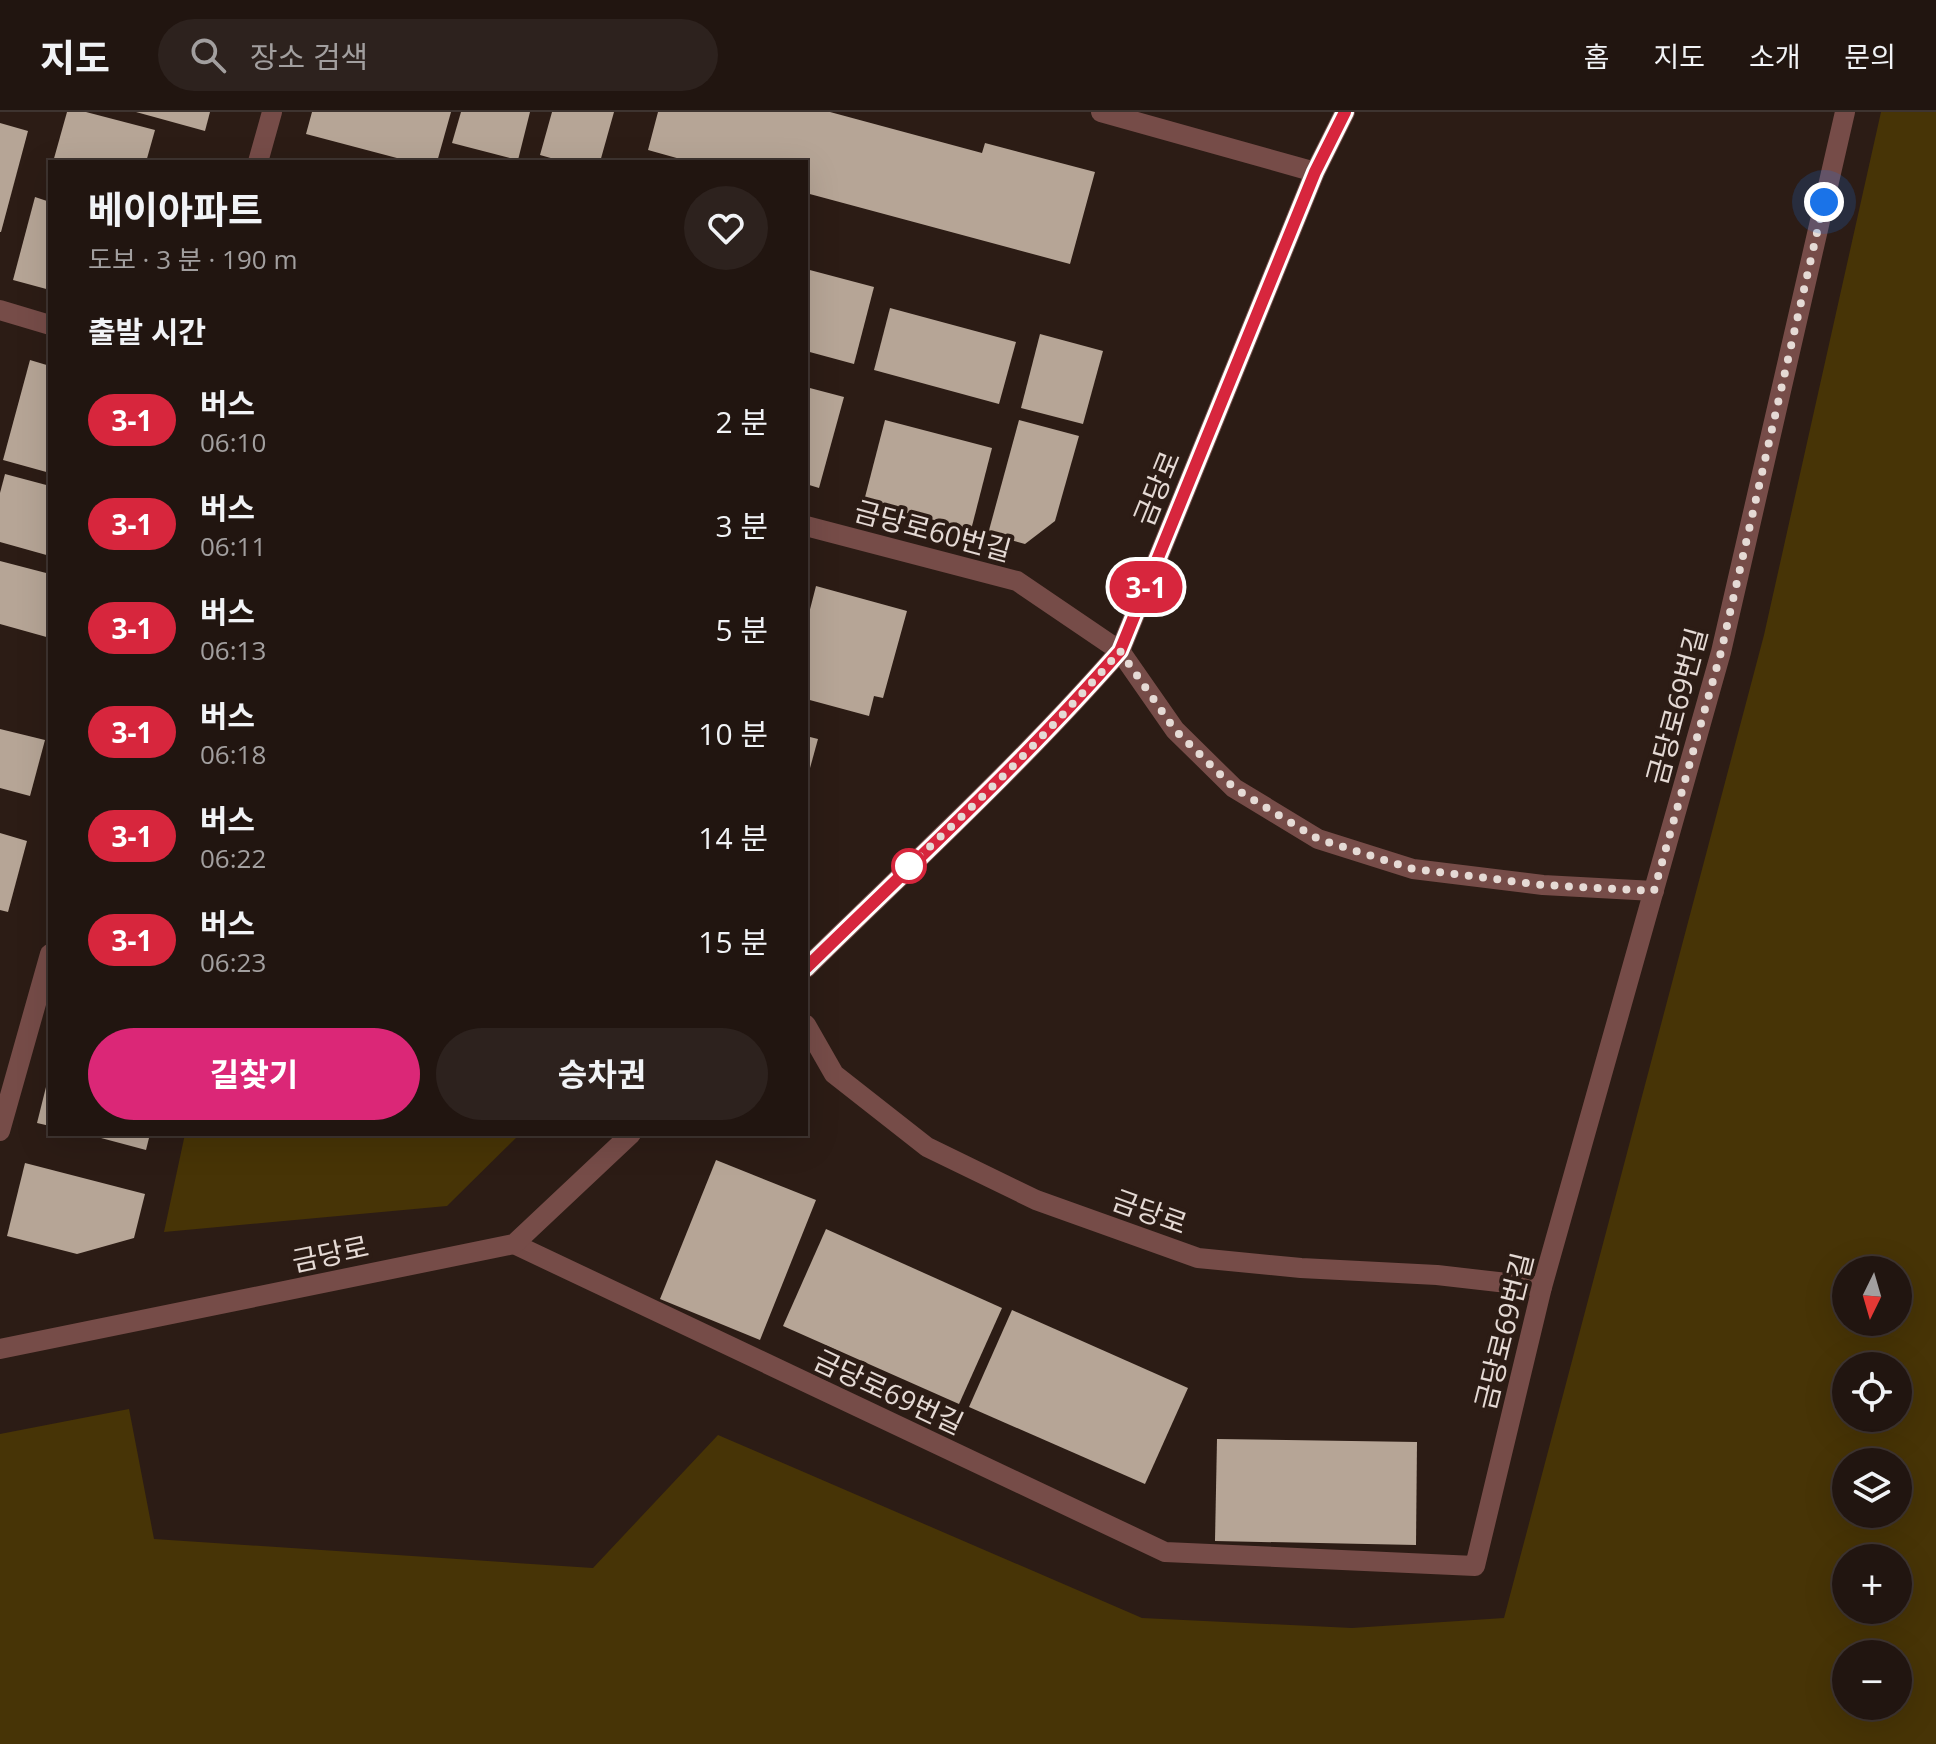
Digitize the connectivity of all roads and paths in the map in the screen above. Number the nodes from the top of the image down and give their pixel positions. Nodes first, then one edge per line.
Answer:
1 (272, 112) edge
2 (1101, 112) edge
3 (1345, 112) edge
4 (1845, 112) edge
5 (259, 160) edge
6 (1315, 172) junction
7 (0, 310) edge
8 (48, 324) edge
9 (808, 527) edge
10 (1120, 651) junction
11 (1654, 891) junction
12 (48, 961) edge
13 (808, 966) edge
14 (808, 1028) edge
15 (1, 1119) edge
16 (629, 1136) edge
17 (514, 1244) junction
18 (1542, 1287) junction
19 (0, 1349) edge

1 - 5 street
2 - 6 street
3 - 6 street, 금당로
4 - 11 street, 금당로69번길
6 - 10 street, 금당로
7 - 8 street
9 - 10 street, 금당로60번길
10 - 11 street
10 - 13 street, 금당로
11 - 18 street, 금당로69번길
12 - 15 street
14 - 18 street, 금당로
16 - 17 street
17 - 18 street, 금당로69번길
17 - 19 street, 금당로

